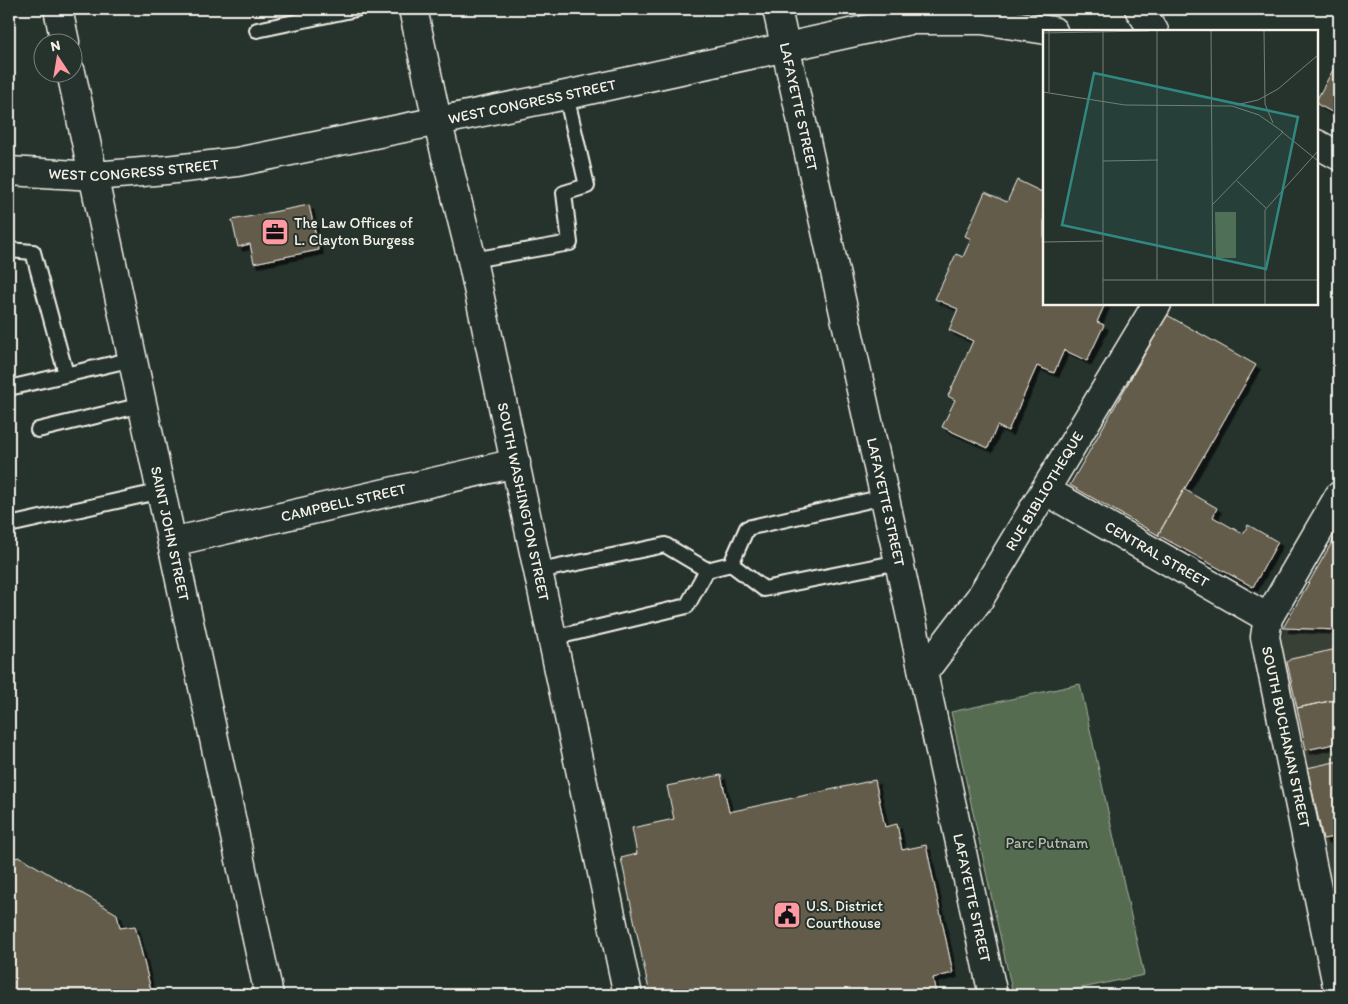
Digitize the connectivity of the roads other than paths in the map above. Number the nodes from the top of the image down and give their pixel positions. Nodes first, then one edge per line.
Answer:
1 (58, 9) edge
2 (356, 9) edge
3 (413, 9) edge
4 (776, 9) edge
5 (938, 9) edge
6 (1139, 9) edge
7 (910, 20) junction
8 (256, 30) dead end
9 (1047, 30) edge
10 (1153, 30) edge
11 (63, 32) edge
12 (785, 47) junction
13 (74, 82) edge
14 (566, 95) junction
15 (437, 120) junction
16 (1318, 145) edge
17 (1339, 156) edge
18 (9, 171) edge
19 (94, 176) junction
20 (9, 250) edge
21 (472, 260) junction
22 (1155, 305) edge
23 (133, 359) junction
24 (66, 374) junction
25 (9, 388) edge
26 (142, 405) junction
27 (38, 430) dead end
28 (516, 463) junction
29 (1045, 490) junction
30 (162, 491) junction
31 (1339, 496) edge
32 (884, 497) junction
33 (9, 525) edge
34 (172, 542) junction
35 (899, 562) junction
36 (731, 564) junction
37 (539, 570) junction
38 (707, 570) junction
39 (1268, 618) junction
40 (553, 638) junction
41 (923, 673) junction
42 (1334, 942) edge
43 (269, 995) edge
44 (628, 995) edge
45 (993, 995) edge
46 (1338, 995) edge

1 - 11 street
2 - 8 lane
3 - 15 street, SOUTH WASHINGTON STREET
4 - 12 street, LAFAYETTE STREET
5 - 7 street
6 - 10 street
7 - 9 street, WEST CONGRESS STREET
7 - 12 street, WEST CONGRESS STREET
12 - 14 street, WEST CONGRESS STREET
12 - 32 street, LAFAYETTE STREET
13 - 19 street, SAINT JOHN STREET
14 - 15 street, WEST CONGRESS STREET
14 - 21 lane
15 - 19 street, WEST CONGRESS STREET
15 - 21 street, SOUTH WASHINGTON STREET
16 - 17 street
18 - 19 street, WEST CONGRESS STREET
19 - 23 street, SAINT JOHN STREET
20 - 24 lane
21 - 28 street, SOUTH WASHINGTON STREET
22 - 29 street, RUE BIBLIOTHEQUE
23 - 24 lane
23 - 26 street, SAINT JOHN STREET
24 - 25 lane
26 - 27 lane
26 - 30 street, SAINT JOHN STREET
28 - 34 street, CAMPBELL STREET
28 - 37 street, SOUTH WASHINGTON STREET
29 - 39 street, CENTRAL STREET
29 - 41 street, RUE BIBLIOTHEQUE
30 - 33 lane
30 - 34 street, SAINT JOHN STREET
31 - 39 street, SOUTH BUCHANAN STREET
32 - 35 street, LAFAYETTE STREET
32 - 36 lane
34 - 43 street, SAINT JOHN STREET
35 - 36 lane
35 - 41 street, LAFAYETTE STREET
36 - 38 lane
37 - 38 lane
37 - 40 street, SOUTH WASHINGTON STREET
38 - 40 lane
39 - 42 street, SOUTH BUCHANAN STREET
40 - 44 street, SOUTH WASHINGTON STREET
41 - 45 street, LAFAYETTE STREET
42 - 46 street, SOUTH BUCHANAN STREET

